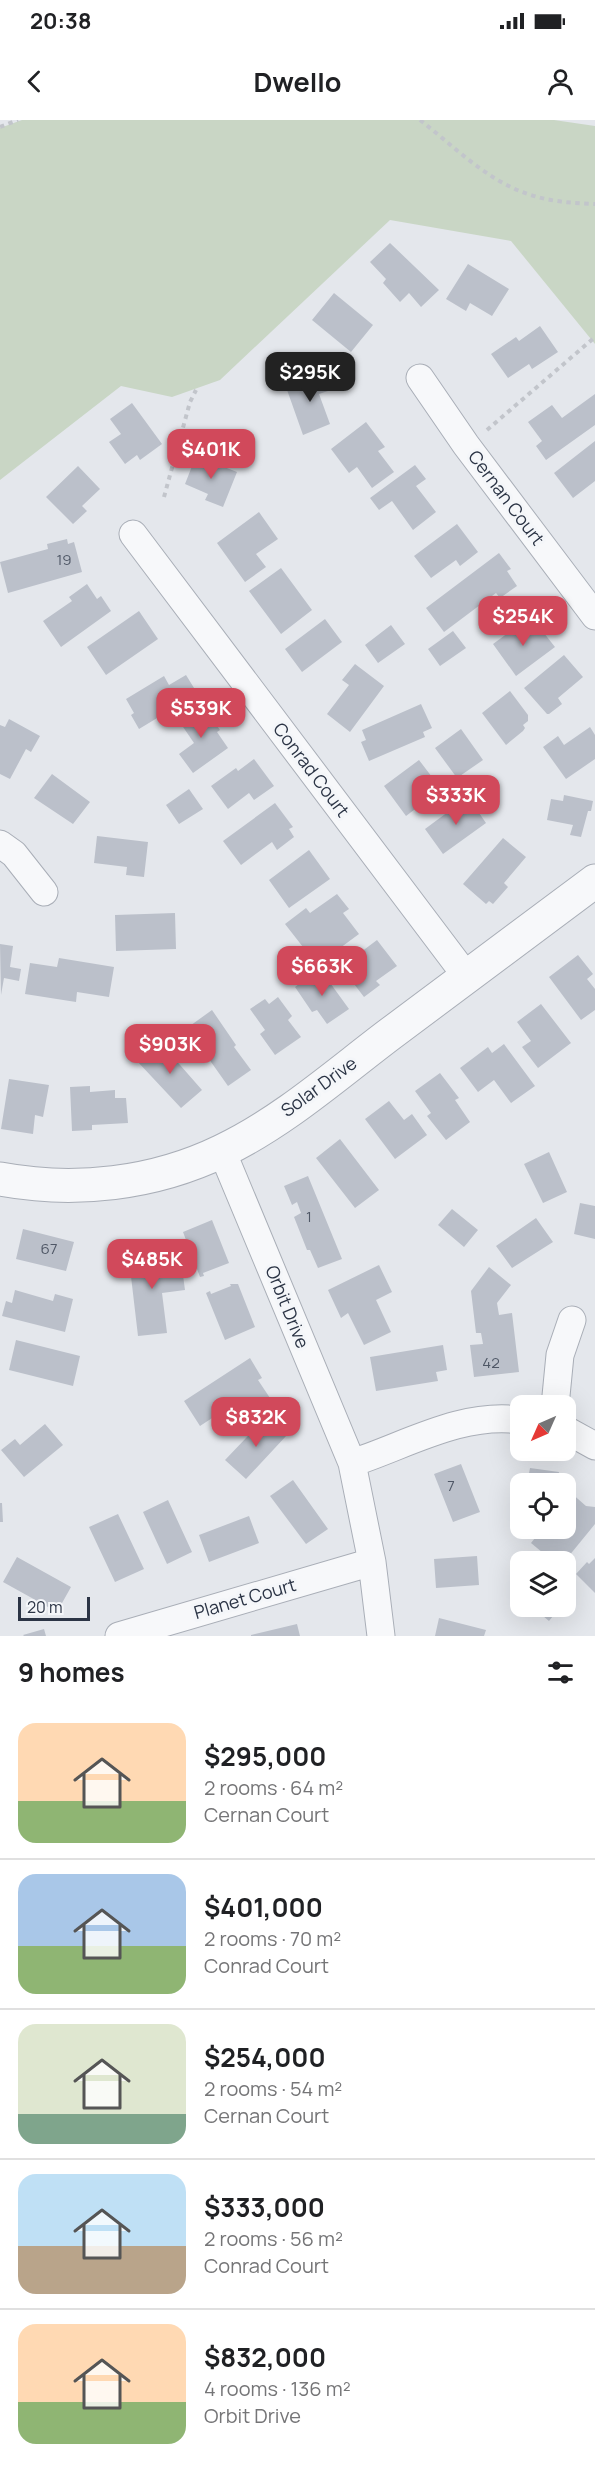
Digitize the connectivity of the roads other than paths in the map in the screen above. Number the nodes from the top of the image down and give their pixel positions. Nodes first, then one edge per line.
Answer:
1 (420, 378) dead end
2 (133, 534) dead end
3 (595, 616) edge
4 (0, 844) edge
5 (595, 881) edge
6 (44, 892) dead end
7 (467, 977) junction
8 (222, 1151) junction
9 (0, 1179) edge
10 (572, 1320) dead end
11 (556, 1395) edge
12 (510, 1420) edge
13 (576, 1436) edge
14 (595, 1446) edge
15 (352, 1463) junction
16 (372, 1562) junction
17 (118, 1636) edge
18 (381, 1636) edge

1 - 3 street, Cernan Court
2 - 7 street, Conrad Court
4 - 6 street
5 - 7 street, Solar Drive
7 - 8 street, Solar Drive
8 - 9 street, Solar Drive
8 - 15 street, Orbit Drive
10 - 11 street
12 - 15 street
13 - 14 street
15 - 16 street, Orbit Drive
16 - 17 street, Planet Court
16 - 18 street, Orbit Drive

